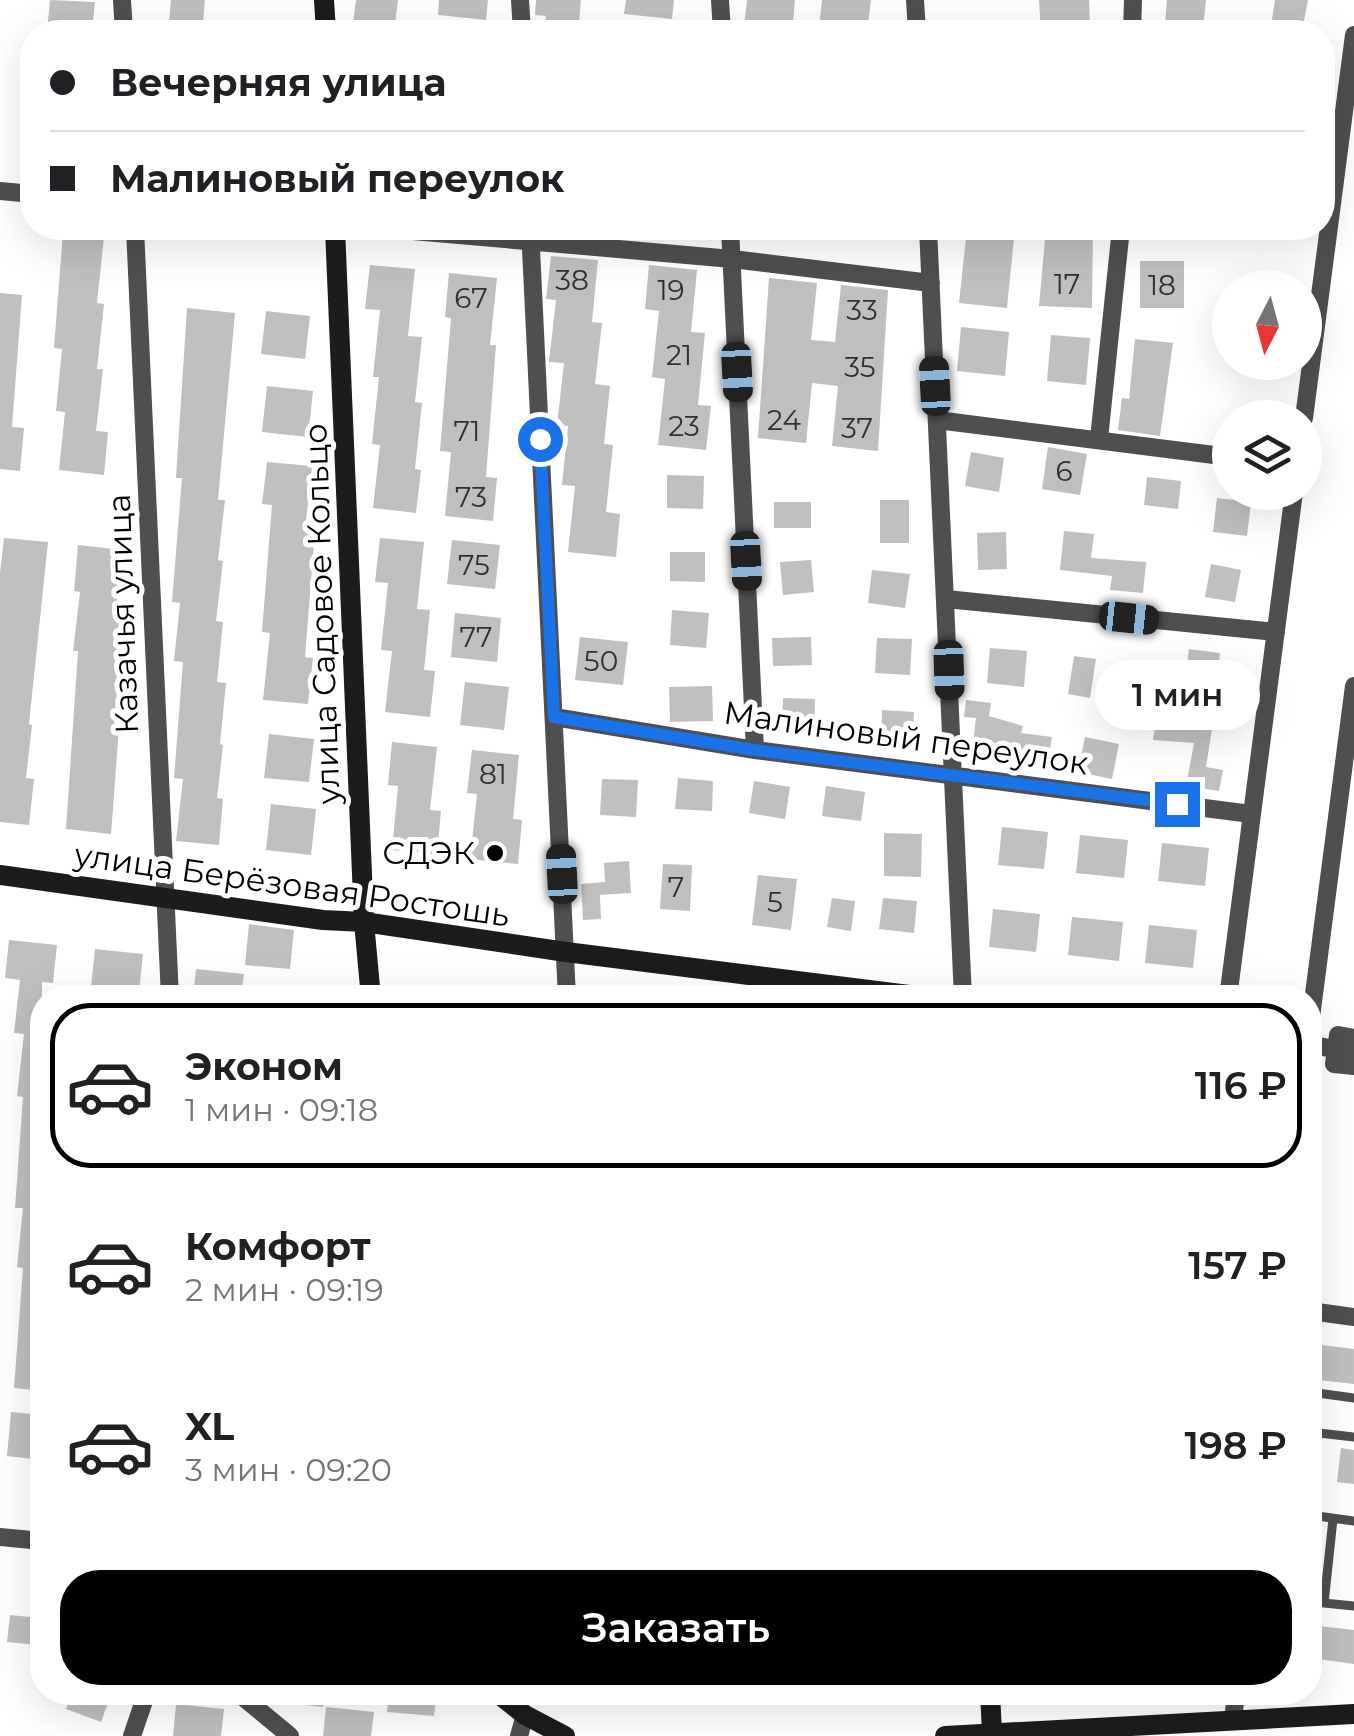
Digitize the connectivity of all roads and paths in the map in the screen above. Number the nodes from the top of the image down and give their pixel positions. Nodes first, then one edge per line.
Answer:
1 (1354, 34) edge
2 (1335, 180) edge
3 (136, 240) edge
4 (336, 240) edge
5 (530, 240) edge
6 (578, 240) edge
7 (731, 240) edge
8 (928, 240) edge
9 (1120, 240) edge
10 (1327, 240) edge
11 (732, 259) junction
12 (930, 283) junction
13 (1306, 400) edge
14 (937, 420) junction
15 (1099, 438) junction
16 (1212, 454) edge
17 (1292, 510) edge
18 (946, 599) junction
19 (1276, 632) junction
20 (1354, 686) edge
21 (554, 717) junction
22 (754, 750) junction
23 (953, 775) junction
24 (1251, 814) junction
25 (0, 875) edge
26 (165, 899) junction
27 (364, 922) junction
28 (566, 952) junction
29 (169, 985) edge
30 (371, 985) edge
31 (567, 985) edge
32 (829, 985) edge
33 (961, 985) edge
34 (1230, 985) edge
35 (1315, 985) edge
36 (1354, 1038) edge
37 (1345, 1050) edge
38 (1354, 1066) edge
39 (1322, 1313) edge
40 (1354, 1317) edge
41 (1322, 1394) edge
42 (1354, 1398) edge
43 (1322, 1433) edge
44 (1354, 1437) edge
45 (1322, 1517) edge
46 (1333, 1519) junction
47 (1354, 1522) edge
48 (0, 1537) edge
49 (30, 1540) edge
50 (1354, 1606) edge
51 (143, 1705) edge
52 (253, 1705) edge
53 (506, 1705) edge
54 (991, 1705) edge
55 (1235, 1705) edge
56 (1354, 1714) edge
57 (1233, 1721) junction
58 (522, 1726) edge
59 (1201, 1730) edge
60 (992, 1735) edge
61 (132, 1736) edge
62 (290, 1736) edge
63 (565, 1736) edge
64 (946, 1736) edge

1 - 2 street
3 - 26 street, Казачья улица
4 - 27 street, улица Садовое Кольцо
5 - 21 street
6 - 11 street
7 - 11 street
8 - 12 street
9 - 15 street
10 - 13 street
11 - 12 street
11 - 22 street
12 - 14 street
14 - 15 street
14 - 18 street
15 - 16 street
17 - 19 street
18 - 19 street
18 - 23 street
19 - 24 street
20 - 35 street
21 - 22 street, Малиновый переулок
21 - 28 street
22 - 23 street, Малиновый переулок
23 - 24 street, Малиновый переулок
23 - 33 street
24 - 34 street
25 - 26 street, улица Берёзовая Ростошь
26 - 27 street, улица Берёзовая Ростошь
26 - 29 street, Казачья улица
27 - 28 street, улица Берёзовая Ростошь
27 - 30 street, улица Садовое Кольцо
28 - 31 street
28 - 32 street, улица Берёзовая Ростошь
36 - 37 street
37 - 38 street
39 - 40 street
41 - 42 lane
43 - 44 lane
45 - 46 lane
46 - 47 lane
46 - 50 lane
48 - 49 street
51 - 61 street
52 - 62 street
53 - 58 street
54 - 60 street
55 - 57 street
56 - 57 street
57 - 59 street
58 - 63 street
59 - 60 street
60 - 64 street

